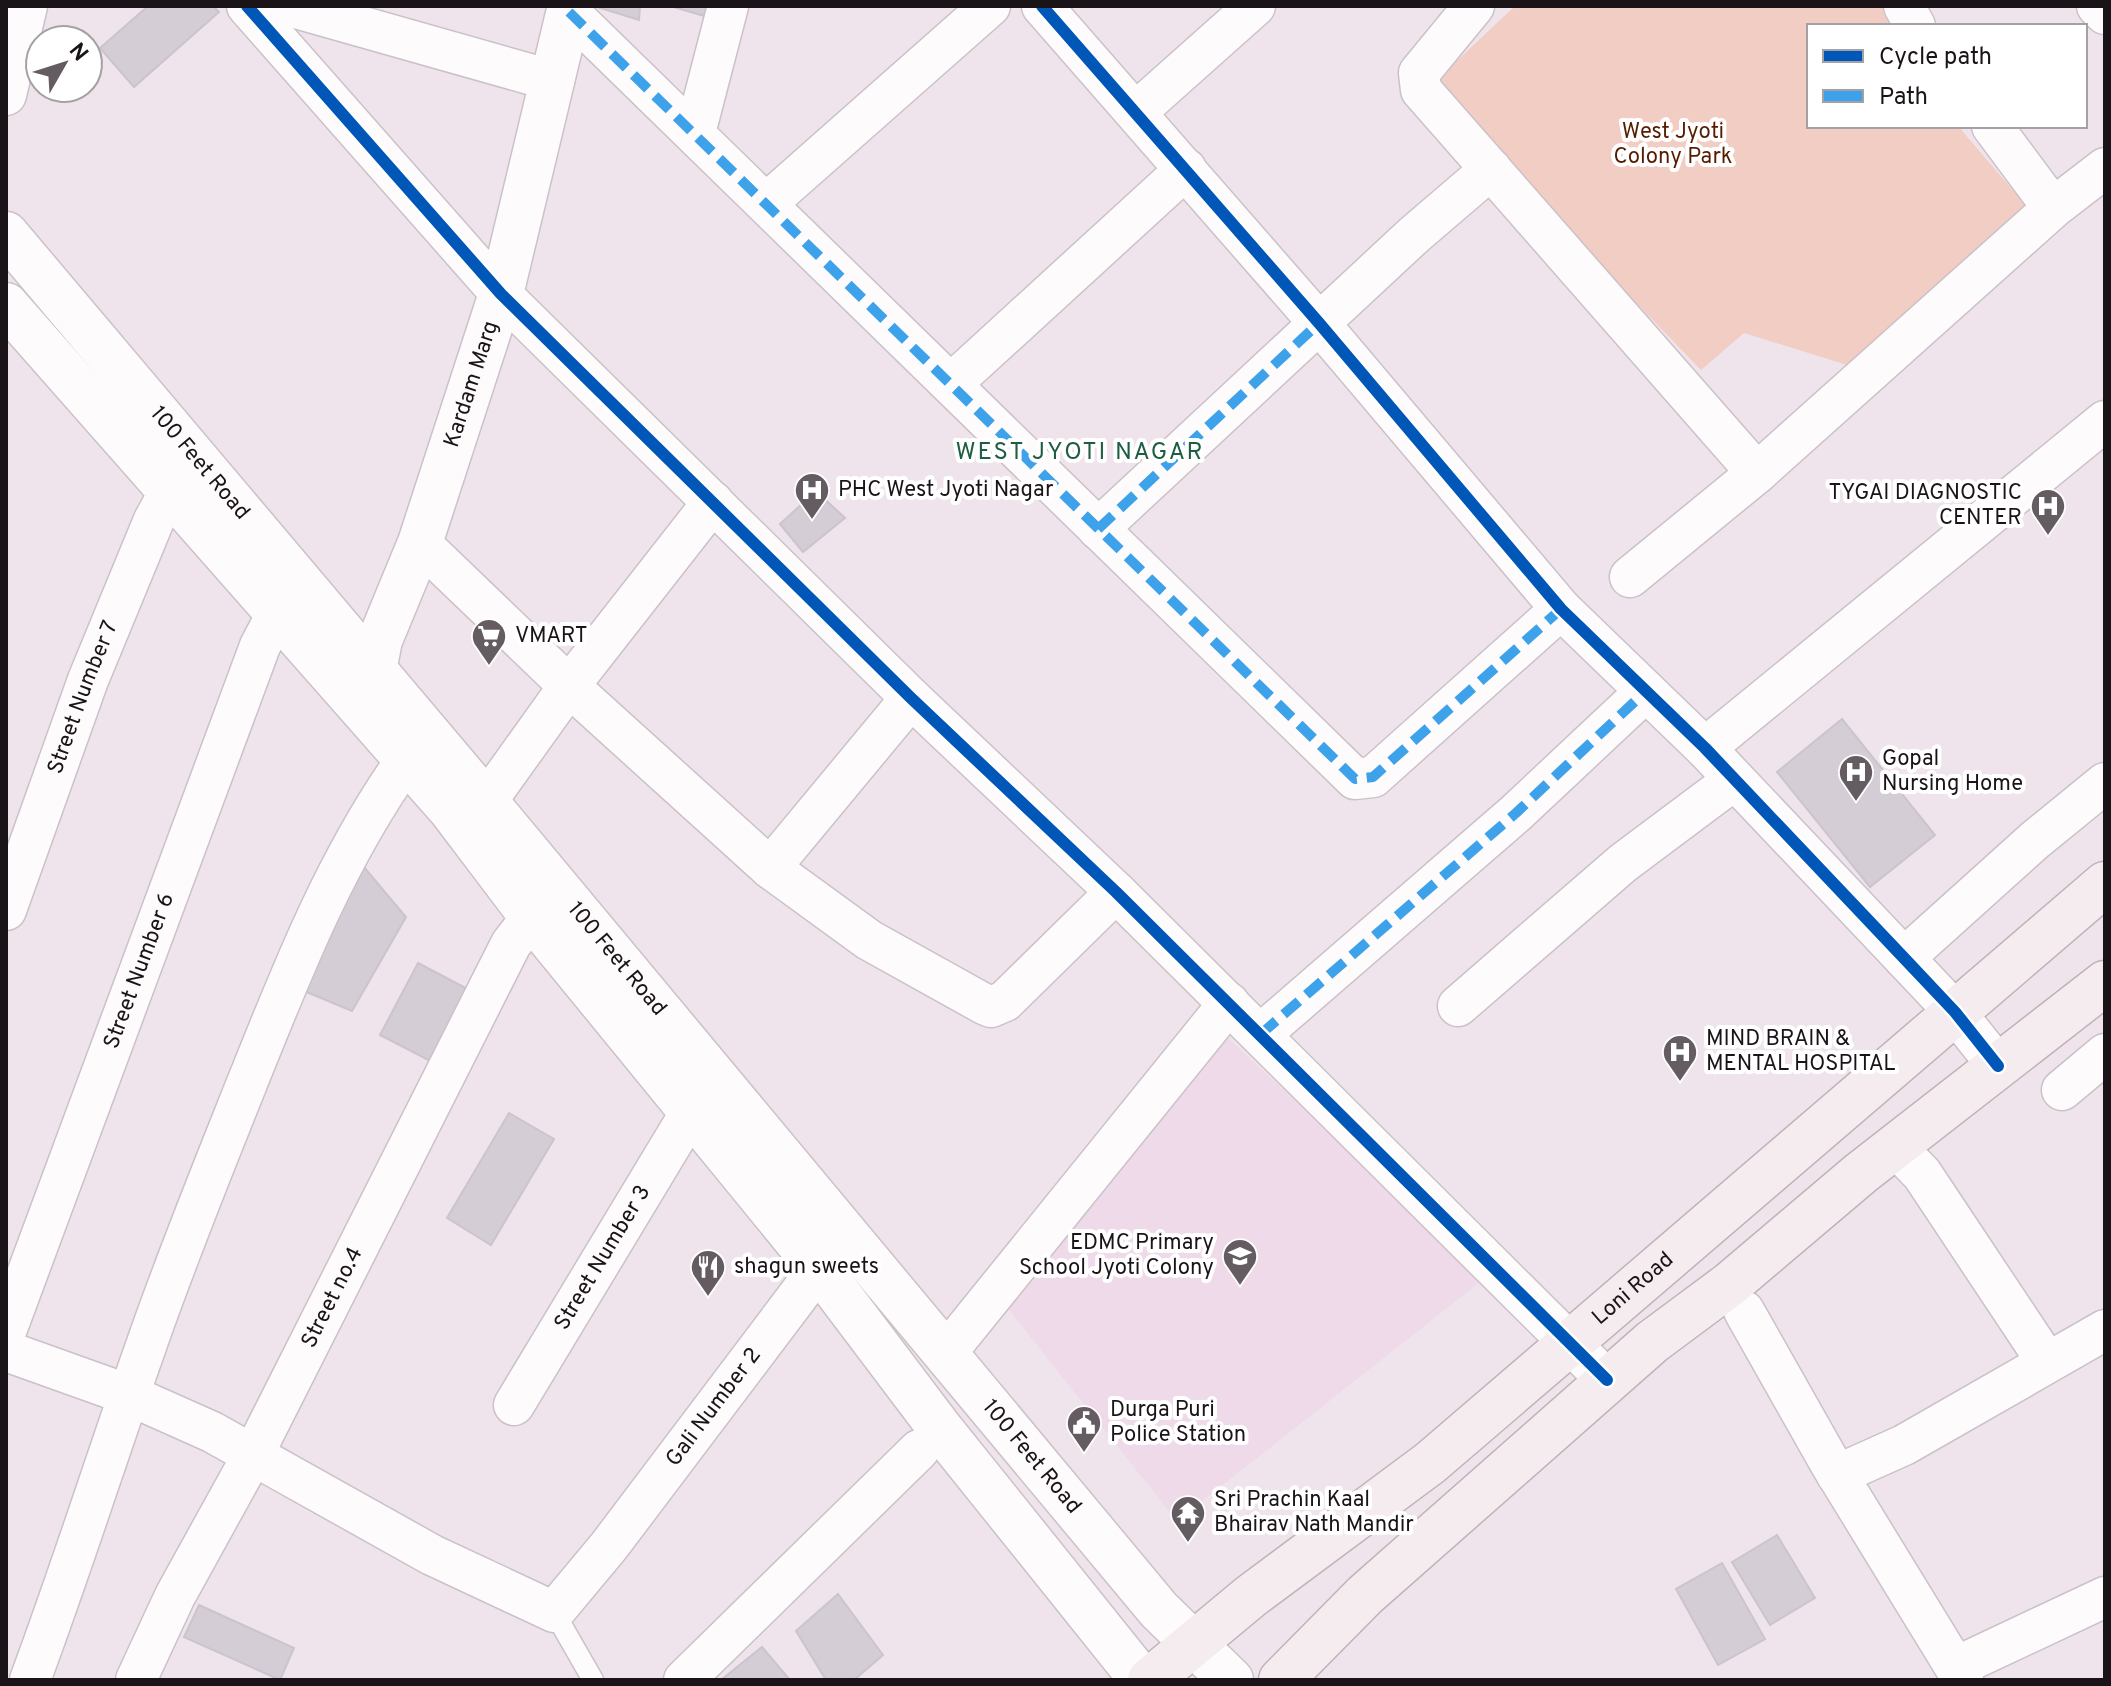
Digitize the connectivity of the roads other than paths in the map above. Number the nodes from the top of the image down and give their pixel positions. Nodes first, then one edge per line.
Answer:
1 (27, 6) edge
2 (247, 6) edge
3 (289, 6) edge
4 (728, 6) edge
5 (990, 6) edge
6 (1042, 6) edge
7 (1255, 6) edge
8 (1474, 6) edge
9 (1904, 6) edge
10 (2097, 6) edge
11 (570, 9) edge
12 (2105, 14) edge
13 (1914, 24) edge
14 (554, 81) junction
15 (6, 95) edge
16 (1136, 112) junction
17 (1993, 128) edge
18 (695, 133) junction
19 (2105, 168) edge
20 (1186, 169) junction
21 (1491, 169) junction
22 (767, 203) junction
23 (2053, 208) junction
24 (6, 234) edge
25 (501, 294) junction
26 (6, 305) edge
27 (1319, 323) junction
28 (951, 384) junction
29 (2105, 421) edge
30 (1757, 473) junction
31 (171, 489) junction
32 (713, 502) junction
33 (1098, 529) junction
34 (420, 543) junction
35 (1630, 577) dead end
36 (1561, 609) junction
37 (278, 612) junction
38 (373, 668) junction
39 (569, 686) junction
40 (1646, 691) junction
41 (911, 698) junction
42 (366, 711) junction
43 (1705, 748) junction
44 (407, 759) junction
45 (1734, 780) junction
46 (2105, 783) edge
47 (486, 802) junction
48 (770, 868) junction
49 (2105, 884) edge
50 (1116, 892) junction
51 (6, 910) edge
52 (532, 917) junction
53 (1904, 958) junction
54 (2105, 983) edge
55 (1229, 1003) junction
56 (1458, 1006) dead end
57 (1955, 1012) junction
58 (1261, 1034) junction
59 (2105, 1054) edge
60 (1998, 1066) junction
61 (2062, 1090) dead end
62 (692, 1110) junction
63 (1895, 1146) junction
64 (819, 1268) junction
65 (1744, 1311) dead end
66 (2105, 1330) edge
67 (6, 1331) edge
68 (1571, 1342) junction
69 (6, 1351) edge
70 (946, 1353) junction
71 (2047, 1362) junction
72 (1607, 1380) junction
73 (129, 1395) junction
74 (514, 1405) dead end
75 (919, 1450) dead end
76 (254, 1453) junction
77 (1837, 1475) junction
78 (2105, 1597) edge
79 (554, 1612) junction
80 (1194, 1645) junction
81 (1960, 1673) edge
82 (30, 1680) edge
83 (136, 1680) edge
84 (593, 1680) edge
85 (684, 1680) edge
86 (1142, 1680) edge
87 (1150, 1680) edge
88 (1231, 1680) edge
89 (1281, 1680) edge

1 - 15 street
2 - 25 street
3 - 14 street
4 - 18 street
5 - 22 street
6 - 16 street
7 - 16 street
8 - 21 street
9 - 13 street
10 - 12 street
11 - 14 main road, Kardam Marg
11 - 18 street
14 - 25 main road, Kardam Marg
16 - 20 street
17 - 23 street
18 - 22 street
19 - 23 street
20 - 27 street
20 - 28 street
21 - 27 street
21 - 30 street
22 - 28 street
23 - 30 street
24 - 38 main road, 100 Feet Road
25 - 32 street
25 - 34 main road, Kardam Marg
26 - 31 main road, 100 Feet Road
27 - 33 street
27 - 36 street
28 - 33 street
29 - 43 street
30 - 35 street
31 - 37 main road, 100 Feet Road
31 - 51 street, Street Number 7
32 - 39 street
32 - 41 street
33 - 36 street
34 - 38 main road, Kardam Marg
34 - 39 street
36 - 40 street
37 - 42 main road, 100 Feet Road
37 - 67 street, Street Number 6
38 - 42 main road, Kardam Marg
38 - 47 main road, 100 Feet Road
39 - 47 street
39 - 48 street
40 - 43 street
40 - 58 street
41 - 48 street
41 - 50 street
42 - 44 main road, 100 Feet Road
43 - 45 street
44 - 52 main road, 100 Feet Road
44 - 73 street
45 - 53 street
45 - 56 street
46 - 53 street
47 - 70 main road, 100 Feet Road
48 - 50 street
49 - 57 highway, Loni Road
50 - 55 street
52 - 62 main road, 100 Feet Road
52 - 76 street, Street no.4
53 - 57 street
54 - 60 highway
55 - 58 street
55 - 70 street
57 - 60 street
57 - 68 highway, Loni Road
58 - 68 street
59 - 61 street
60 - 63 highway
62 - 64 main road, 100 Feet Road
62 - 74 street, Street Number 3
63 - 71 street
63 - 72 highway
64 - 79 street, Gali Number 2
64 - 86 main road, 100 Feet Road
65 - 77 street
66 - 71 street
68 - 72 street
68 - 80 highway, Loni Road
69 - 73 street
70 - 80 main road, 100 Feet Road
71 - 77 street
72 - 89 highway
73 - 76 street
73 - 82 street
75 - 85 street
76 - 79 street
76 - 83 street, Street no.4
77 - 81 street
78 - 81 street
79 - 84 lane
80 - 87 highway, Loni Road
80 - 88 main road, 100 Feet Road

